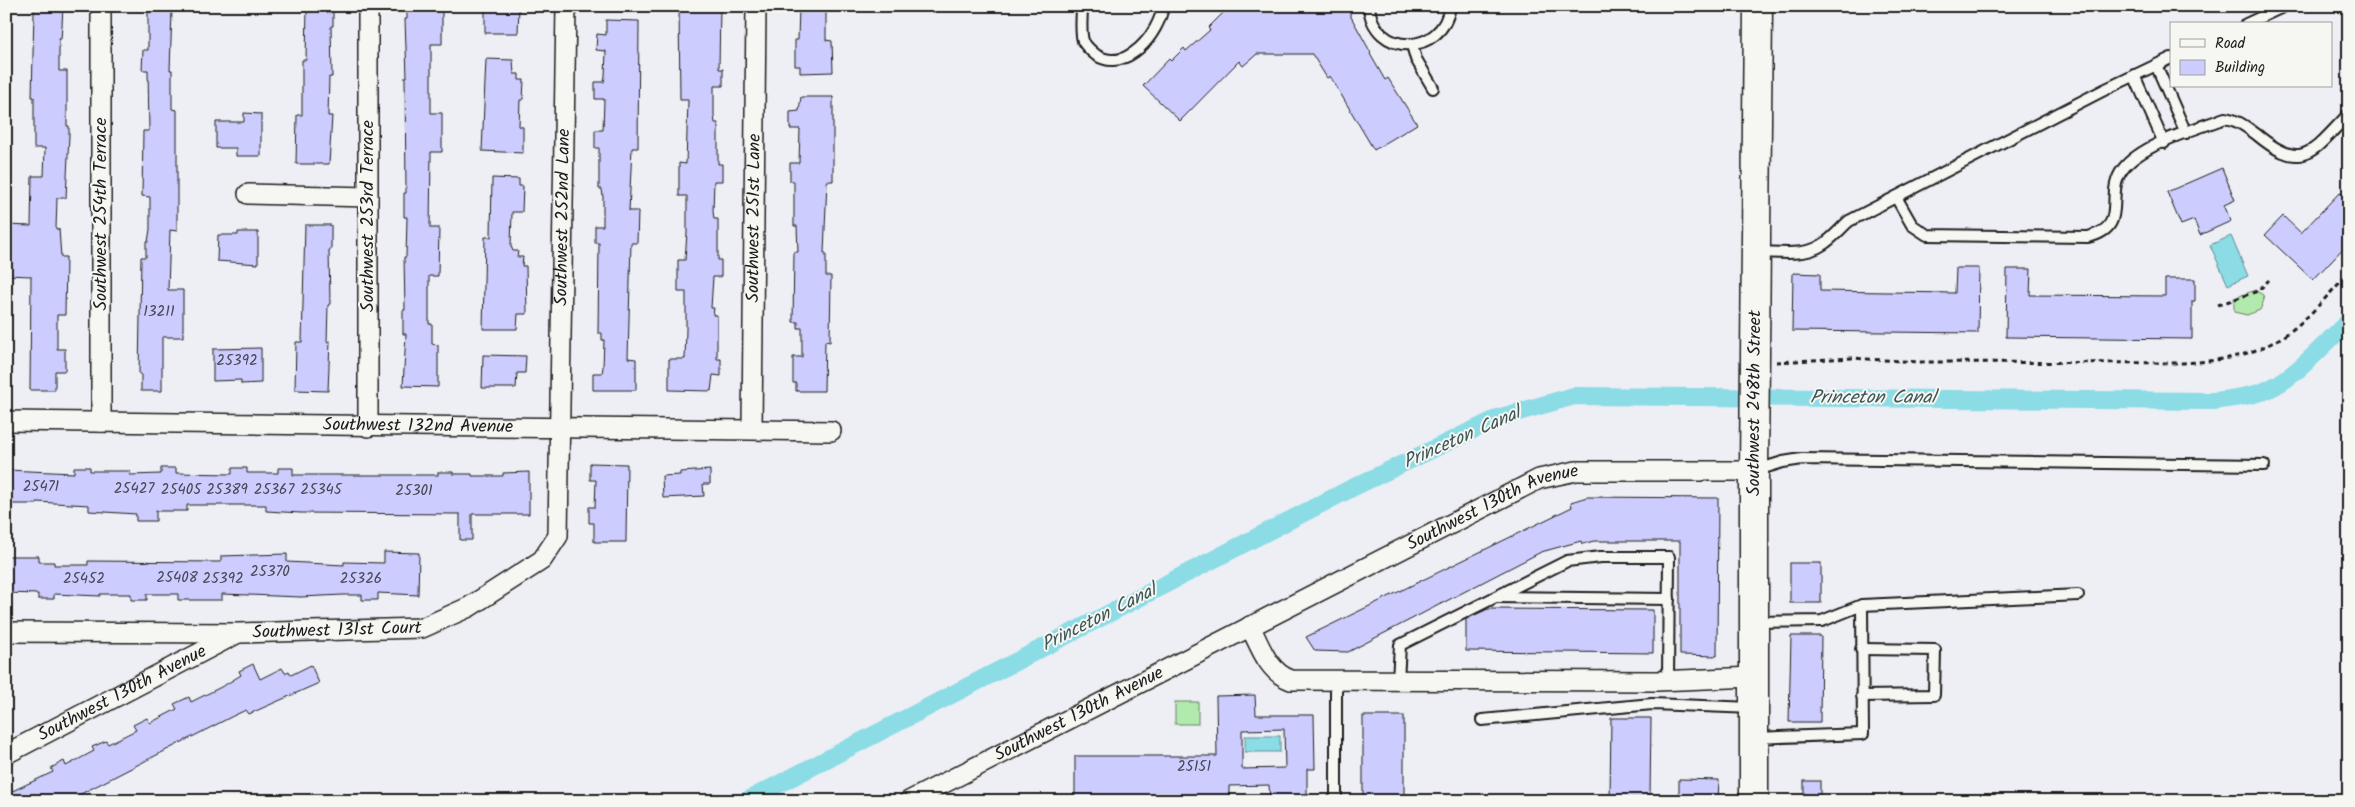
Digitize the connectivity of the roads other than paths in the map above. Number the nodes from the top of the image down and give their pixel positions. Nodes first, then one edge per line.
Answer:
1 (101, 6) edge
2 (368, 6) edge
3 (566, 6) edge
4 (756, 6) edge
5 (1082, 6) edge
6 (1163, 6) edge
7 (1369, 6) edge
8 (1450, 6) edge
9 (1758, 6) edge
10 (2286, 6) edge
11 (2250, 22) edge
12 (1412, 45) junction
13 (2170, 58) edge
14 (2156, 65) junction
15 (2134, 75) junction
16 (1433, 88) dead end
17 (2349, 114) edge
18 (2186, 133) junction
19 (2164, 143) junction
20 (248, 194) dead end
21 (368, 197) junction
22 (1896, 197) junction
23 (1755, 252) junction
24 (6, 421) edge
25 (101, 422) junction
26 (368, 427) junction
27 (558, 427) junction
28 (752, 429) junction
29 (831, 431) dead end
30 (2264, 465) dead end
31 (1754, 471) junction
32 (2078, 595) dead end
33 (1492, 597) junction
34 (1668, 599) junction
35 (1862, 605) junction
36 (1755, 622) junction
37 (1250, 626) junction
38 (6, 632) edge
39 (239, 632) junction
40 (1861, 649) junction
41 (1754, 677) junction
42 (1336, 680) junction
43 (1668, 680) junction
44 (1398, 681) junction
45 (1862, 696) junction
46 (1754, 708) junction
47 (1482, 720) dead end
48 (1754, 738) junction
49 (6, 754) edge
50 (909, 801) edge
51 (1336, 801) edge
52 (1754, 801) edge

1 - 25 street, Southwest 254th Terrace
2 - 21 street, Southwest 253rd Terrace
3 - 27 street, Southwest 252nd Lane
4 - 28 street, Southwest 251st Lane
5 - 6 lane
7 - 12 lane
8 - 12 lane
9 - 23 street, Southwest 248th Street
10 - 11 lane
12 - 16 lane
13 - 14 lane
14 - 15 lane
14 - 18 lane
15 - 19 lane
15 - 22 lane
17 - 18 lane
18 - 19 lane
19 - 22 lane
20 - 21 street
21 - 26 street, Southwest 253rd Terrace
22 - 23 lane
23 - 31 street, Southwest 248th Street
24 - 25 street, Southwest 132nd Avenue
25 - 26 street, Southwest 132nd Avenue
26 - 27 street, Southwest 132nd Avenue
27 - 28 street, Southwest 132nd Avenue
27 - 39 street, Southwest 131st Court
28 - 29 street, Southwest 132nd Avenue
30 - 31 lane
31 - 36 street, Southwest 248th Street
31 - 37 street, Southwest 130th Avenue
32 - 35 lane
33 - 34 lane
33 - 34 lane
33 - 44 lane
34 - 43 lane
35 - 36 lane
35 - 40 lane
36 - 41 street, Southwest 248th Street
37 - 42 street
37 - 50 street, Southwest 130th Avenue
38 - 39 street, Southwest 131st Court
39 - 49 street, Southwest 130th Avenue
40 - 45 lane
40 - 45 lane
41 - 43 street
41 - 46 street, Southwest 248th Street
42 - 44 street
42 - 51 lane
43 - 44 street
45 - 48 lane
46 - 47 lane
46 - 48 street, Southwest 248th Street
48 - 52 street, Southwest 248th Street

